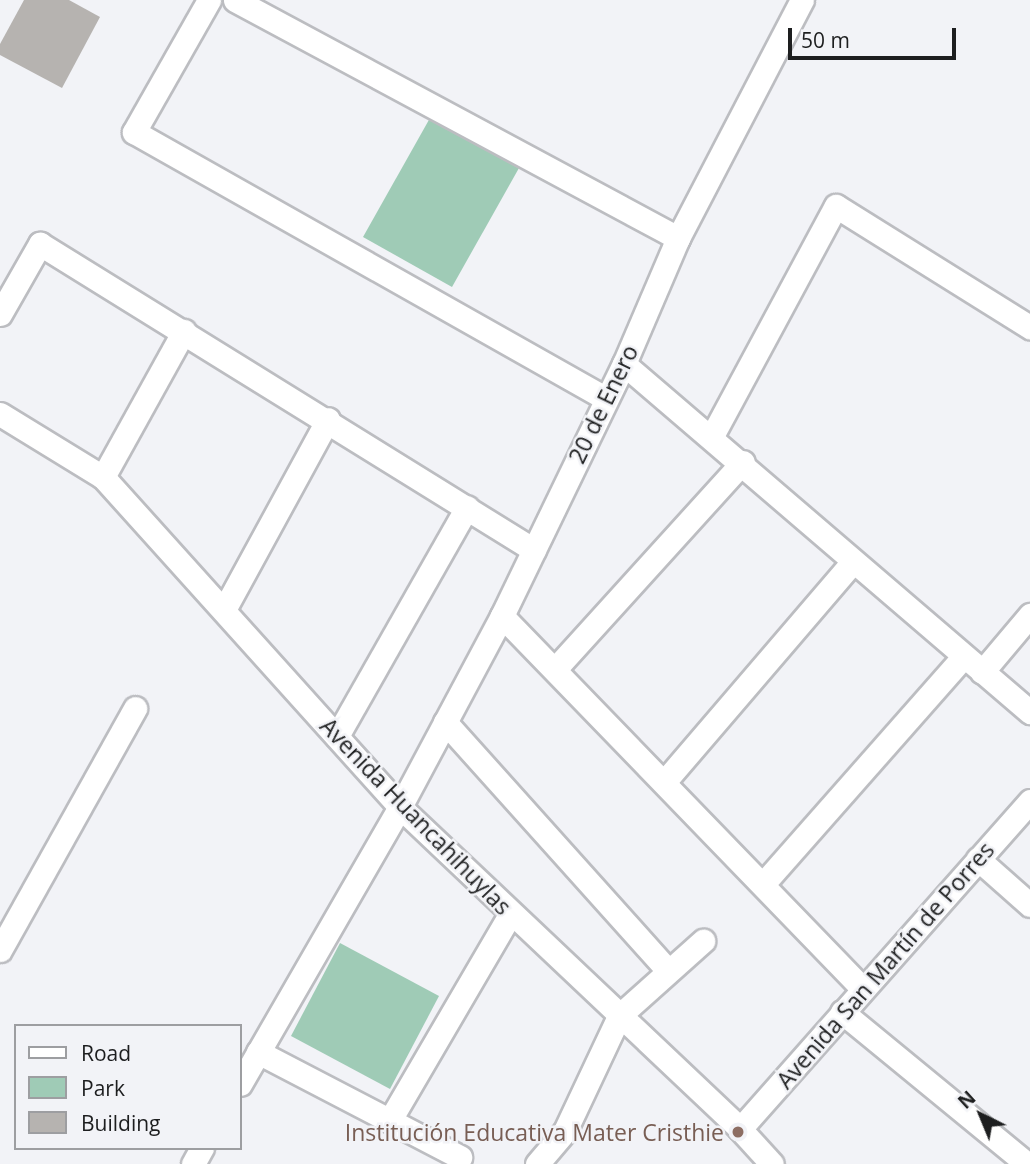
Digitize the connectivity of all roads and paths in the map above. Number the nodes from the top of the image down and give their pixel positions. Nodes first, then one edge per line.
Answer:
1 (209, 0) edge
2 (234, 0) edge
3 (802, 0) edge
4 (678, 238) junction
5 (0, 314) edge
6 (1030, 327) edge
7 (184, 331) junction
8 (624, 364) junction
9 (605, 398) junction
10 (0, 414) edge
11 (328, 419) junction
12 (712, 436) junction
13 (743, 462) junction
14 (103, 477) junction
15 (467, 507) junction
16 (534, 550) junction
17 (853, 562) junction
18 (225, 608) junction
19 (1030, 615) edge
20 (502, 616) junction
21 (963, 657) junction
22 (556, 668) junction
23 (982, 672) junction
24 (135, 708) dead end
25 (1030, 712) edge
26 (445, 722) junction
27 (337, 736) junction
28 (666, 781) junction
29 (1030, 801) edge
30 (400, 807) junction
31 (978, 859) junction
32 (763, 884) junction
33 (1030, 905) edge
34 (510, 915) junction
35 (703, 941) dead end
36 (0, 950) edge
37 (667, 969) junction
38 (863, 989) junction
39 (842, 1012) junction
40 (619, 1016) junction
41 (258, 1052) junction
42 (242, 1080) edge
43 (390, 1120) junction
44 (740, 1129) junction
45 (460, 1157) dead end
46 (537, 1164) edge
47 (772, 1164) edge
48 (1027, 1164) edge

1 - 9 street
2 - 4 street
3 - 4 street, 20 de Enero
4 - 8 street, 20 de Enero
5 - 7 street
6 - 12 street
7 - 11 street
7 - 14 street
8 - 9 street, 20 de Enero
8 - 12 street
9 - 16 street, 20 de Enero
10 - 14 street, Avenida Huancahihuylas
11 - 15 street
11 - 18 street
12 - 13 street
13 - 17 street
13 - 22 street
14 - 18 street, Avenida Huancahihuylas
15 - 16 street
15 - 27 street
16 - 20 street, 20 de Enero
17 - 21 street
17 - 28 street
18 - 27 street, Avenida Huancahihuylas
19 - 23 street
20 - 22 street
20 - 26 street, 20 de Enero
21 - 23 street
21 - 32 street
22 - 28 street
23 - 25 street
24 - 36 street
26 - 30 street, 20 de Enero
26 - 37 street
27 - 30 street, Avenida Huancahihuylas
28 - 32 street
29 - 31 street, Avenida San Martín de Porres
30 - 34 street, Avenida Huancahihuylas
30 - 41 street, 20 de Enero
31 - 33 street
31 - 38 street, Avenida San Martín de Porres
32 - 38 street
34 - 40 street, Avenida Huancahihuylas
34 - 43 street
35 - 37 street
37 - 40 street
38 - 39 street, Avenida San Martín de Porres
39 - 44 street, Avenida San Martín de Porres
39 - 48 street
40 - 44 street, Avenida Huancahihuylas
40 - 46 street
41 - 42 street, 20 de Enero
41 - 43 street
43 - 45 street
44 - 47 street, Avenida Huancahihuylas

